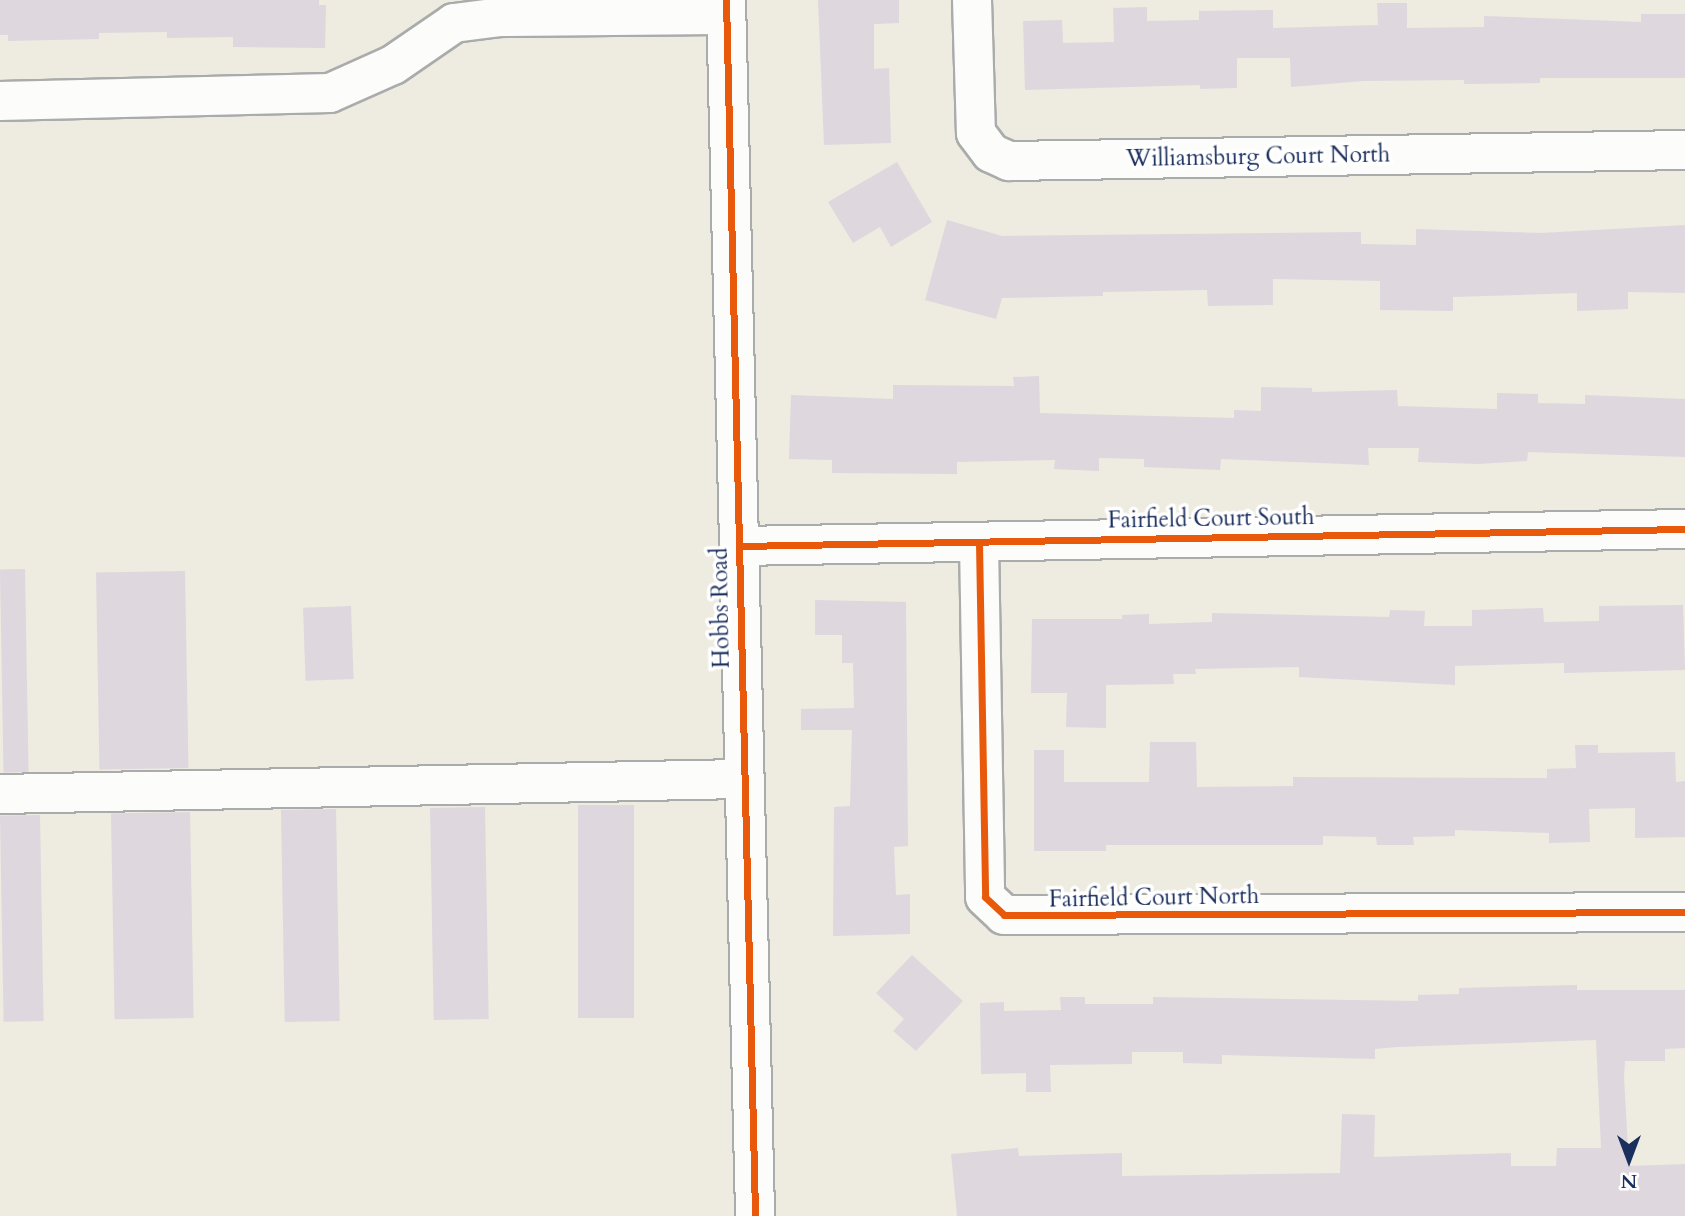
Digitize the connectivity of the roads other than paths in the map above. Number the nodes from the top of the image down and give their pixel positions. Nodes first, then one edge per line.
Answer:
1 (972, 0) edge
2 (601, 8) edge
3 (726, 8) edge
4 (0, 101) edge
5 (1685, 150) edge
6 (1685, 529) edge
7 (979, 543) junction
8 (738, 546) junction
9 (744, 779) junction
10 (0, 794) edge
11 (1685, 912) edge
12 (755, 1216) edge

1 - 5 street, Williamsburg Court North
2 - 3 street
2 - 4 street
3 - 8 street, Hobbs Road
6 - 7 street, Fairfield Court South
7 - 8 street, Fairfield Court South
7 - 11 street, Fairfield Court North
8 - 9 street, Hobbs Road
9 - 10 street
9 - 12 street, Hobbs Road

